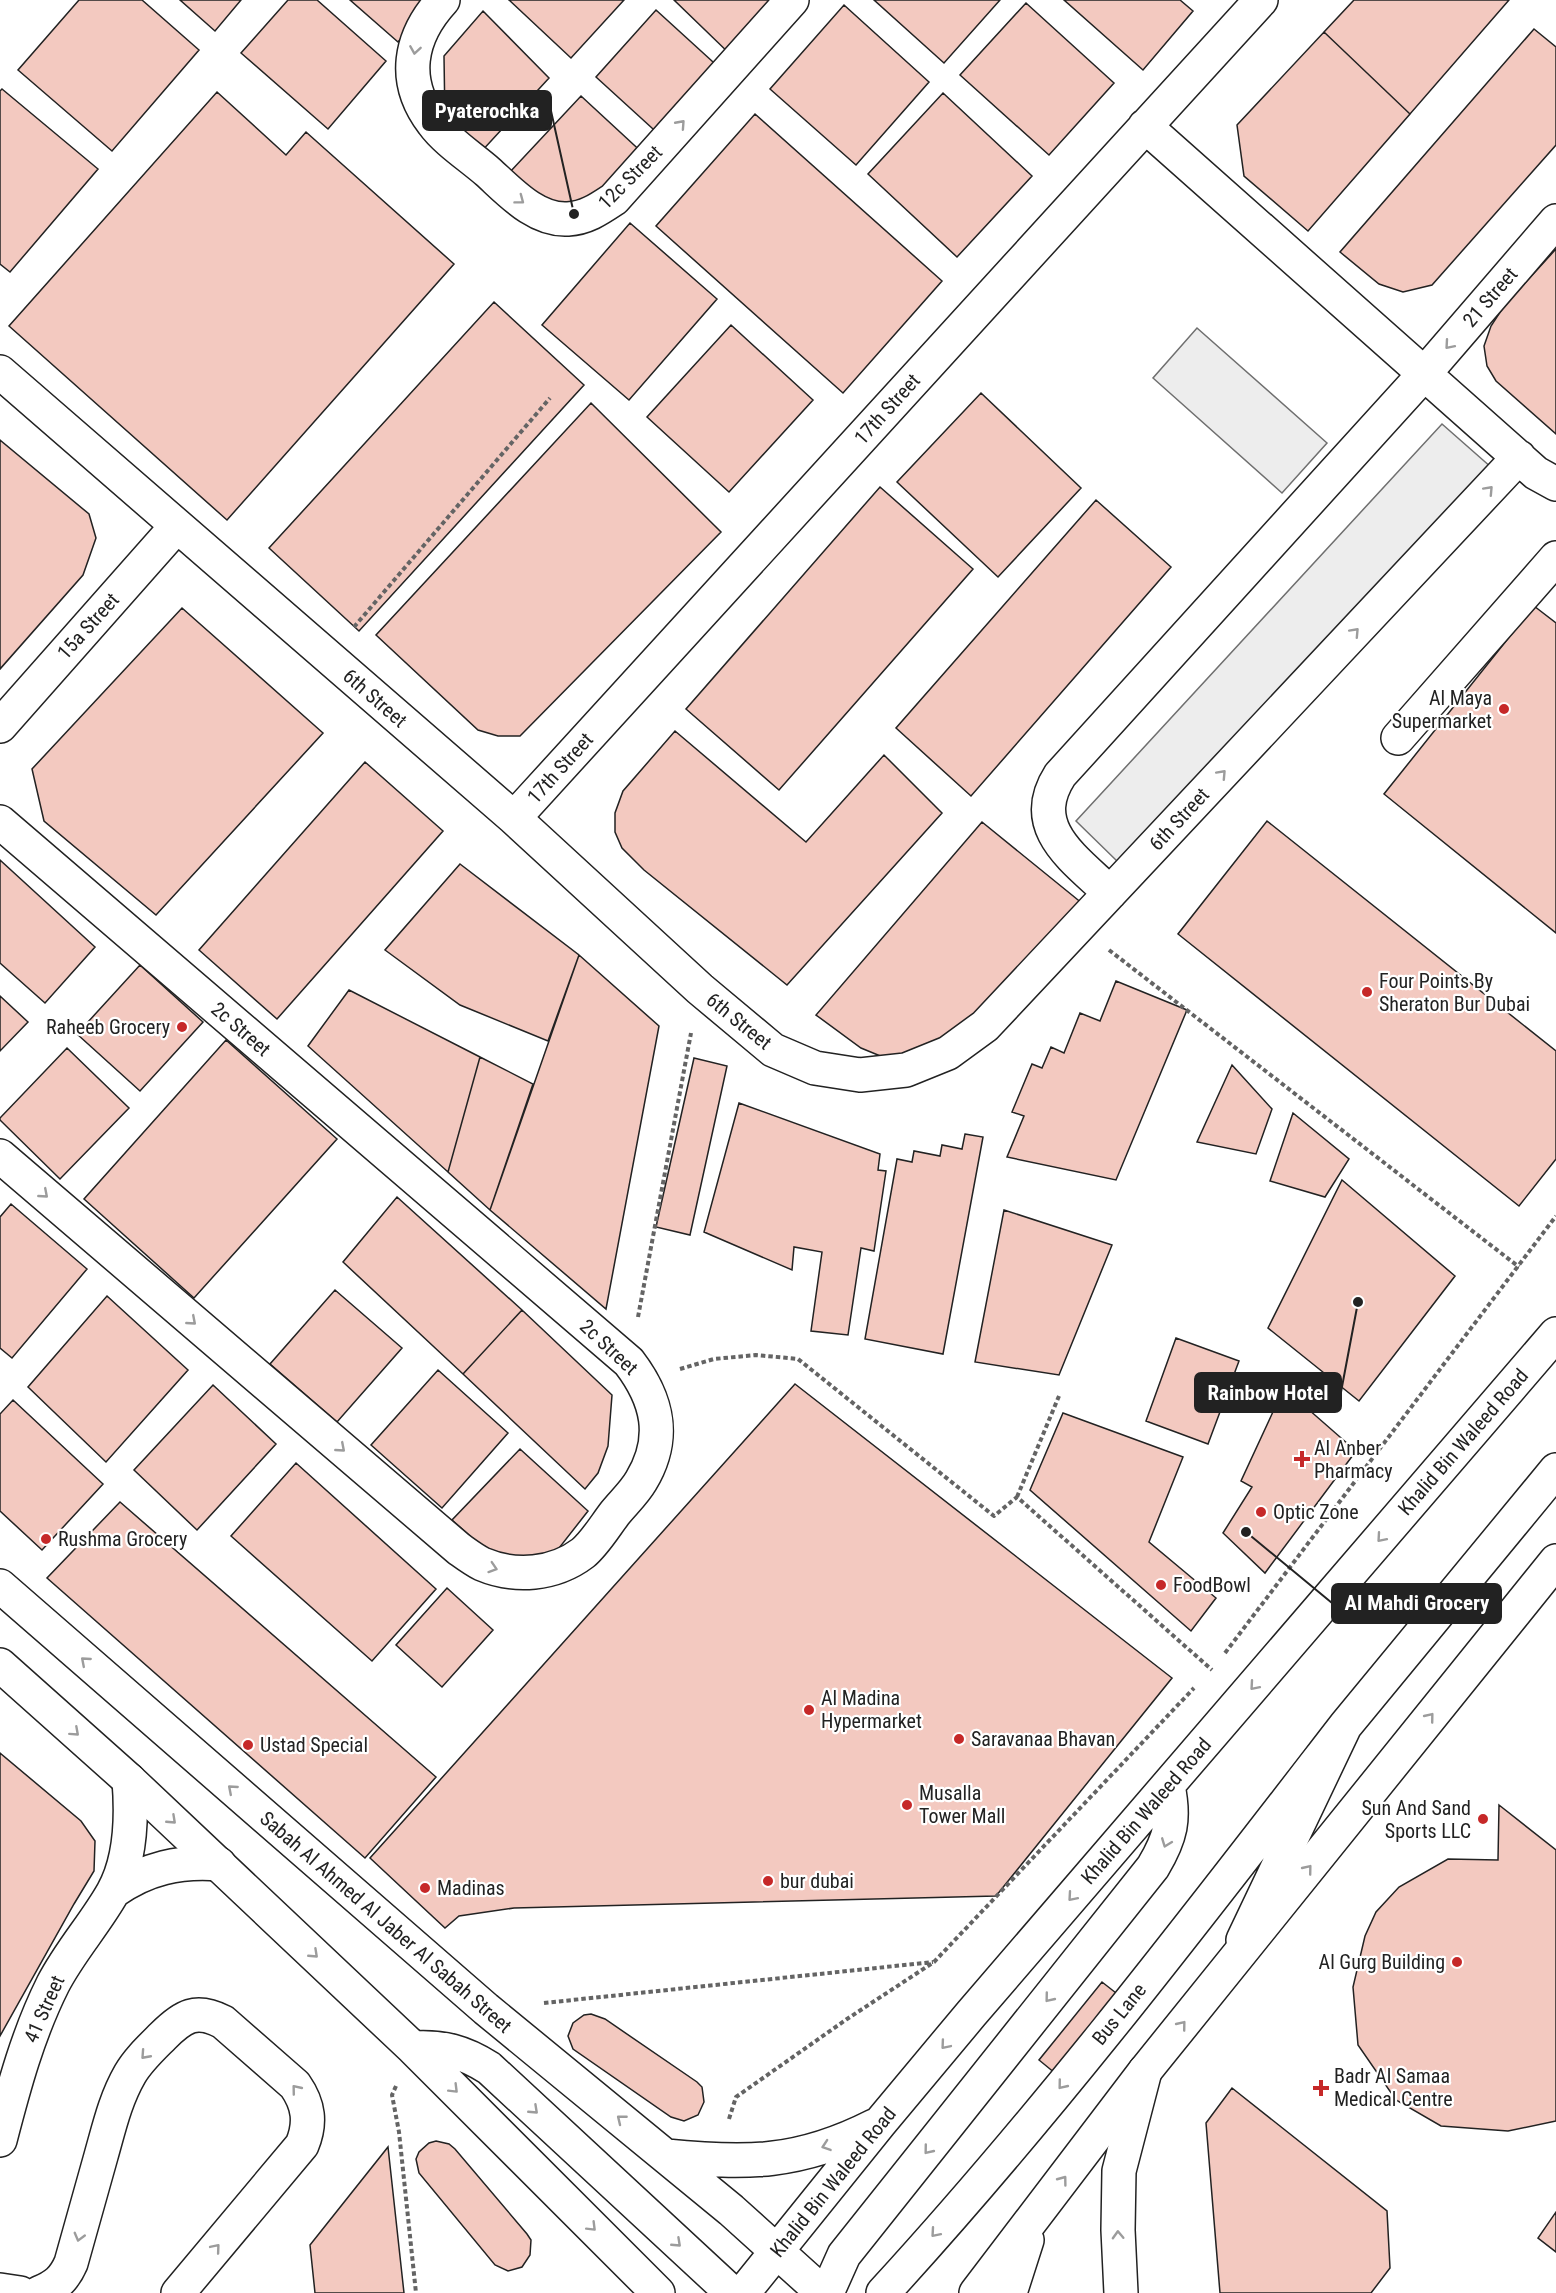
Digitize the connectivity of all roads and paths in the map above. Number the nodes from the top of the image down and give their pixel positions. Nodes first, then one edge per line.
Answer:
1 (443, 0) edge
2 (792, 0) edge
3 (1261, 0) edge
4 (1145, 126) junction
5 (1556, 221) edge
6 (0, 372) edge
7 (1425, 373) junction
8 (550, 398) dead end
9 (1519, 457) junction
10 (1556, 484) edge
11 (176, 527) junction
12 (1556, 558) edge
13 (328, 658) junction
14 (0, 726) edge
15 (1398, 738) dead end
16 (514, 818) junction
17 (0, 822) edge
18 (1110, 893) junction
19 (1079, 926) junction
20 (700, 989) junction
21 (0, 1156) edge
22 (1556, 1216) edge
23 (1519, 1267) junction
24 (1556, 1334) edge
25 (637, 1372) junction
26 (1059, 1396) dead end
27 (1556, 1470) edge
28 (1017, 1497) junction
29 (1556, 1561) edge
30 (0, 1586) edge
31 (0, 1665) edge
32 (1212, 1670) junction
33 (1204, 1678) dead end
34 (1196, 1687) dead end
35 (1345, 1726) junction
36 (129, 1780) junction
37 (1168, 1785) junction
38 (219, 1864) junction
39 (114, 1891) junction
40 (934, 1962) junction
41 (1231, 1964) junction
42 (486, 2009) junction
43 (413, 2048) junction
44 (10, 2063) edge
45 (1145, 2071) junction
46 (880, 2123) junction
47 (727, 2126) dead end
48 (0, 2140) edge
49 (666, 2156) junction
50 (1042, 2208) junction
51 (777, 2251) junction
52 (58, 2288) edge
53 (0, 2290) edge
54 (20, 2293) edge
55 (178, 2293) edge
56 (416, 2293) edge
57 (658, 2293) edge
58 (732, 2293) edge
59 (743, 2293) edge
60 (794, 2293) edge
61 (825, 2293) edge
62 (883, 2293) edge
63 (976, 2293) edge
64 (1010, 2293) edge
65 (1121, 2293) edge

1 -> 2 street, 12c Street
3 - 4 street, 17th Street
4 - 7 street
4 - 16 street, 17th Street
5 -> 7 street, 21 Street
6 - 11 street, 6th Street
7 - 9 street
7 - 18 street, 21 Street
8 - 13 path
9 - 10 street
18 -> 9 street, 6th Street
11 - 13 street, 6th Street
11 - 14 street, 15a Street
12 - 15 street
13 - 16 street, 6th Street
16 - 20 street, 6th Street
17 - 25 street, 2c Street
18 - 19 street, 6th Street
19 - 20 street, 6th Street
19 - 23 path
20 - 25 path
21 -> 25 street, 2c Street
22 - 23 path
23 - 32 path
24 -> 37 street, Khalid Bin Waleed Road
25 - 28 path
26 - 28 path
27 - 35 street
28 - 32 path
41 -> 29 street
42 -> 30 street, Sabah Al Ahmed Al Jaber Al Sabah Street
31 -> 36 street
32 - 33 path
34 - 40 path
35 - 41 street
35 -> 62 street, Bus Lane
36 -> 38 street
36 - 39 street, 41 Street
37 -> 46 street, Khalid Bin Waleed Road
37 -> 61 street
38 - 39 street, 41 Street
38 -> 43 street
39 - 44 street, 41 Street
40 - 42 path
40 - 47 path
45 -> 41 street
49 -> 42 street, Sabah Al Ahmed Al Jaber Al Sabah Street
43 - 56 path
43 -> 57 street
43 -> 58 street
44 - 48 street, 41 Street
50 -> 45 street
65 -> 45 street
46 -> 49 street
46 - 51 street, Khalid Bin Waleed Road
49 - 51 street, Sabah Al Ahmed Al Jaber Al Sabah Street
50 - 63 street
50 - 64 street
51 - 59 street, Khalid Bin Waleed Road
51 - 60 street
51 - 61 street, Sabah Al Ahmed Al Jaber Al Sabah Street
55 -> 52 street
53 - 54 street

